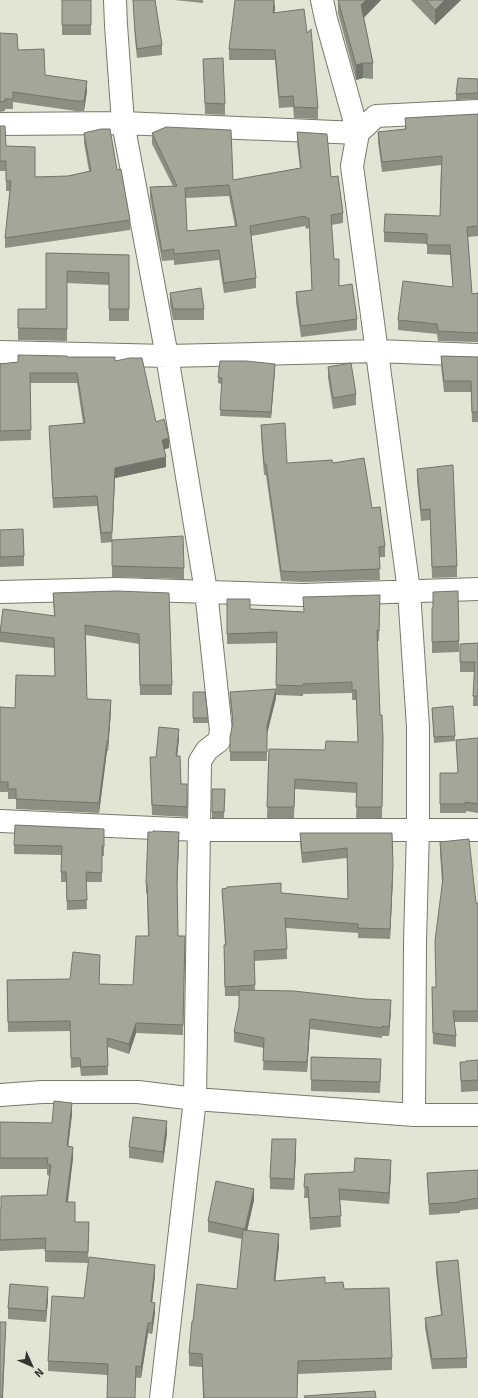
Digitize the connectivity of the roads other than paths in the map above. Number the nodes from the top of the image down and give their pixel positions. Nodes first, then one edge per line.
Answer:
1 (116, 0) edge
2 (322, 0) edge
3 (478, 111) edge
4 (123, 123) junction
5 (0, 124) edge
6 (358, 133) junction
7 (377, 351) junction
8 (0, 352) edge
9 (478, 355) edge
10 (167, 356) junction
11 (478, 589) edge
12 (206, 591) junction
13 (409, 591) junction
14 (0, 592) edge
15 (0, 821) edge
16 (418, 829) junction
17 (198, 830) junction
18 (478, 830) edge
19 (0, 1095) edge
20 (195, 1099) junction
21 (414, 1115) junction
22 (478, 1115) edge
23 (161, 1398) edge

1 - 4 street
2 - 6 street
3 - 6 street
4 - 5 street
4 - 6 street
4 - 10 street
6 - 7 street
7 - 9 street
7 - 10 street
7 - 13 street
8 - 10 street
10 - 12 street
11 - 13 street
12 - 13 street
12 - 14 street
12 - 17 street
13 - 16 street
15 - 17 street
16 - 17 street
16 - 18 street
16 - 21 street
17 - 20 street
19 - 20 street
20 - 21 street
20 - 23 street
21 - 22 street

